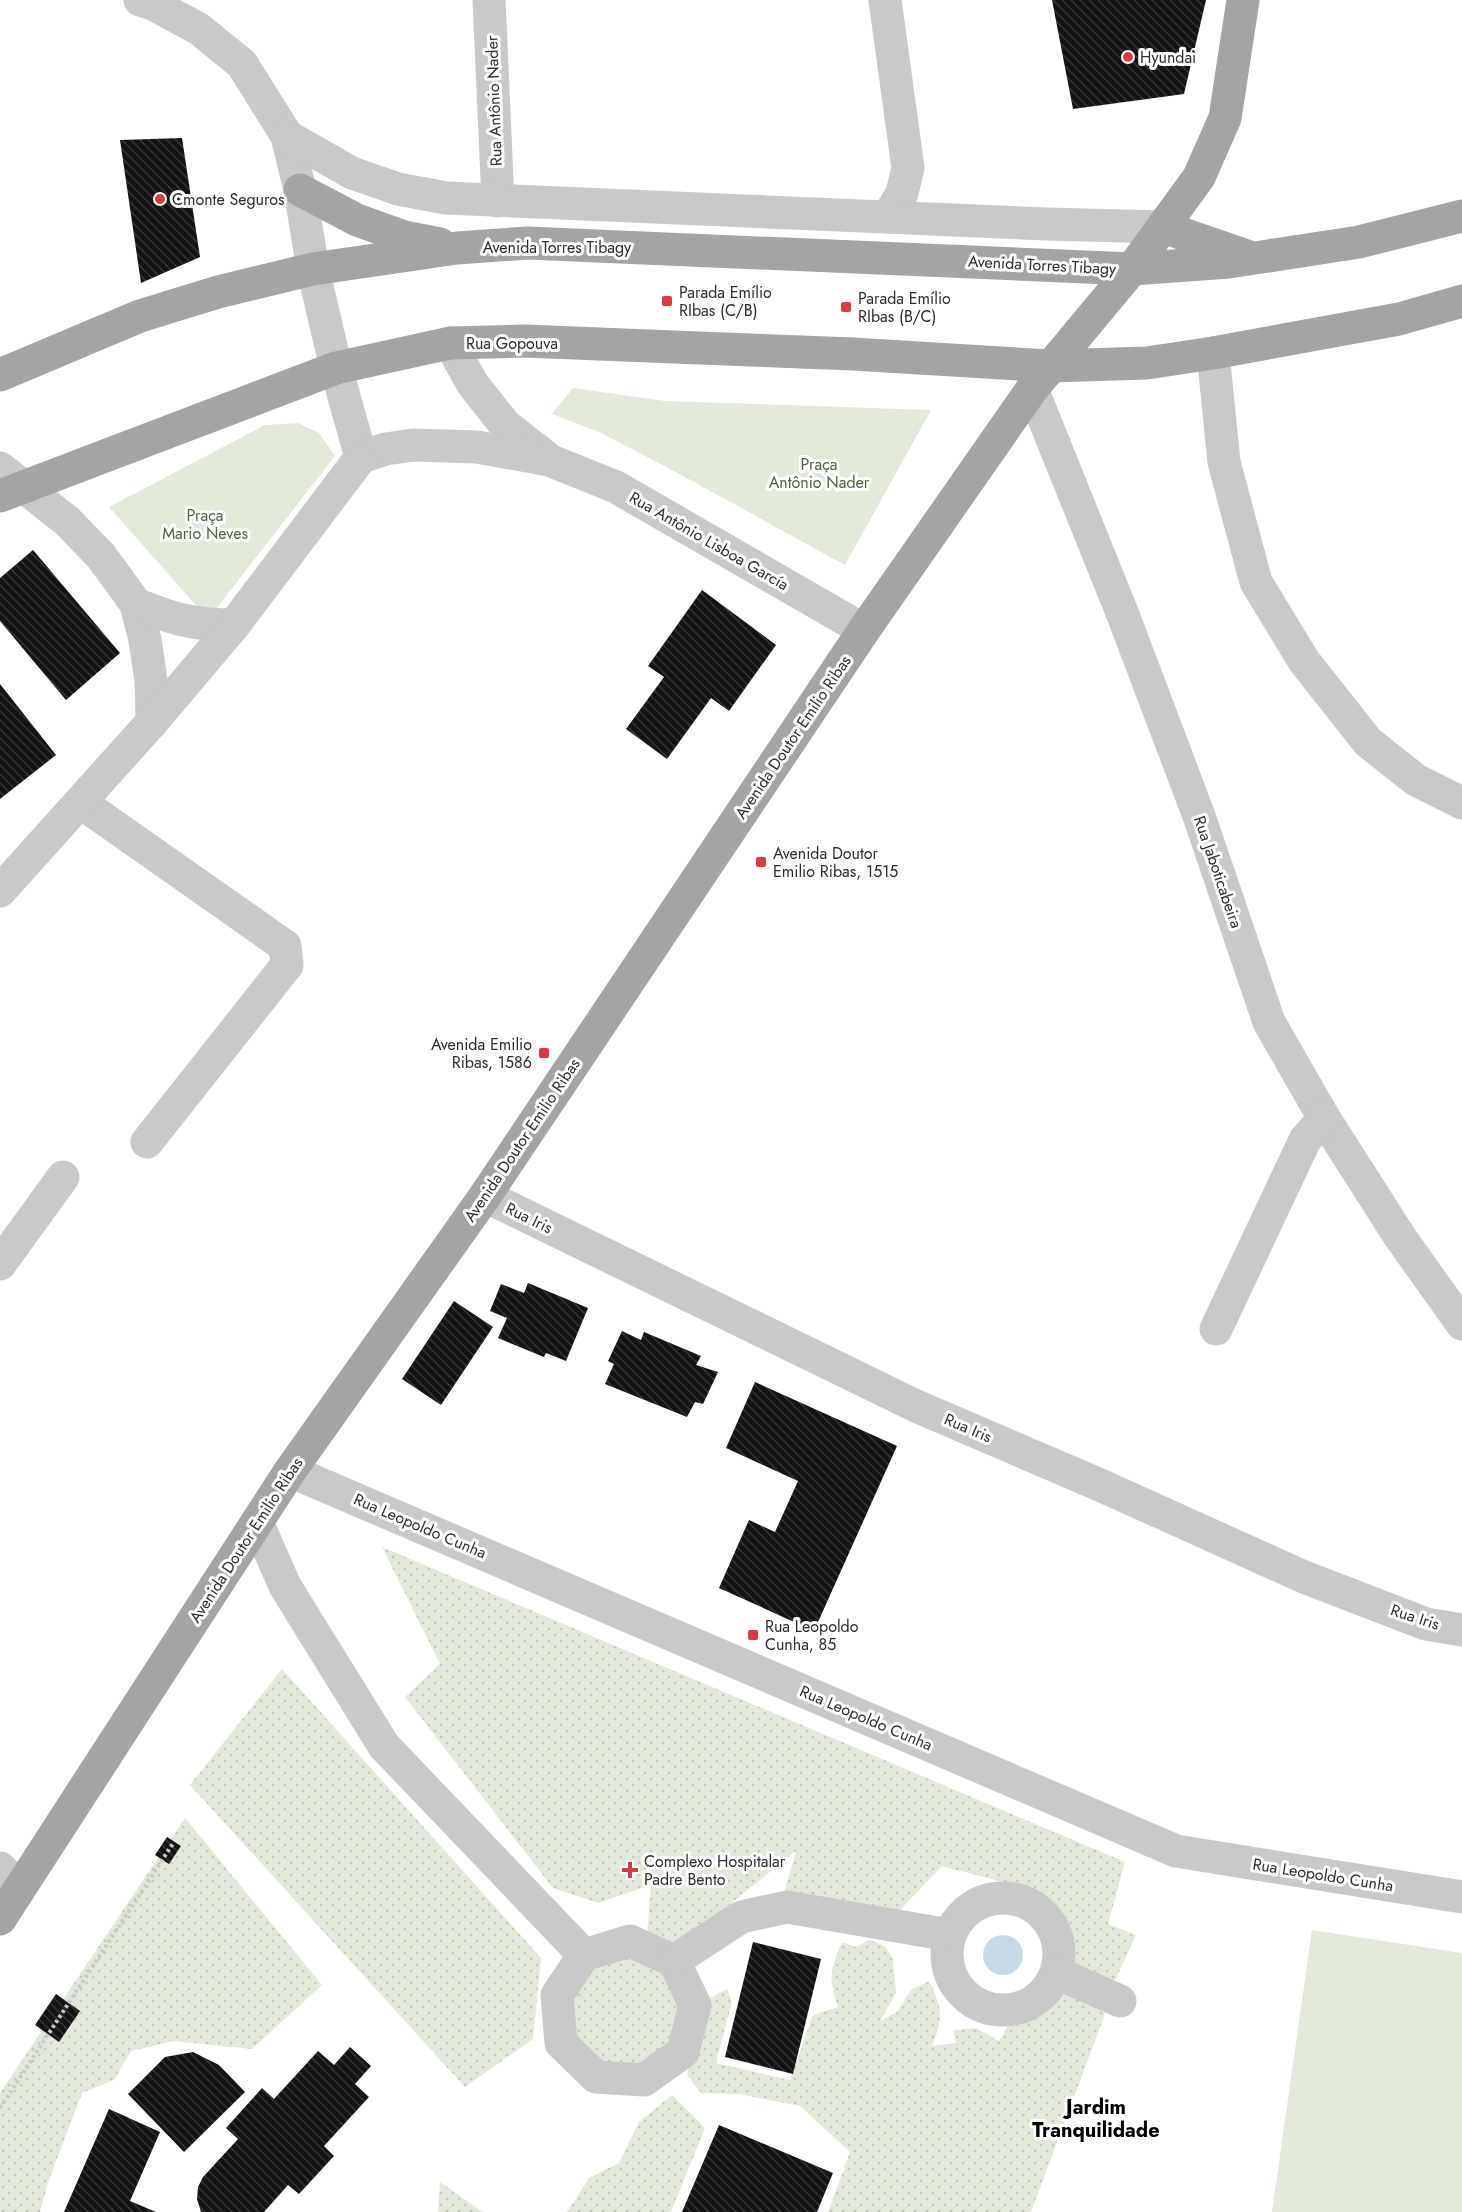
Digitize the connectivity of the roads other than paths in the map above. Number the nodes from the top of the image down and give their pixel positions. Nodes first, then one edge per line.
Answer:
1 (140, 0) edge
2 (489, 0) edge
3 (885, 0) edge
4 (1243, 0) edge
5 (287, 136) junction
6 (300, 190) junction
7 (498, 201) junction
8 (1462, 216) edge
9 (888, 217) junction
10 (1163, 227) junction
11 (457, 248) junction
12 (1254, 258) junction
13 (313, 269) junction
14 (1132, 269) junction
15 (1462, 301) edge
16 (450, 343) junction
17 (1213, 353) junction
18 (336, 368) junction
19 (0, 375) edge
20 (1041, 377) junction
21 (361, 457) junction
22 (549, 460) junction
23 (8, 484) edge
24 (136, 604) junction
25 (234, 625) junction
26 (864, 630) junction
27 (152, 722) junction
28 (80, 802) junction
29 (1462, 803) edge
30 (0, 891) edge
31 (1324, 1118) junction
32 (147, 1142) dead end
33 (63, 1177) dead end
34 (485, 1196) junction
35 (0, 1264) edge
36 (1462, 1324) edge
37 (1216, 1329) dead end
38 (290, 1471) junction
39 (256, 1522) junction
40 (1462, 1630) edge
41 (10, 1877) edge
42 (1462, 1897) edge
43 (0, 1919) edge
44 (949, 1935) junction
45 (584, 1955) junction
46 (674, 1961) junction
47 (1057, 1973) junction
48 (1120, 2001) dead end

1 - 5 street
2 - 7 street, Rua Antônio Nader
3 - 9 street
4 - 10 main road, Avenida Doutor Emilio Ribas
5 - 6 street
5 - 7 street
6 - 11 main road
6 - 13 street
7 - 9 street
8 - 12 main road, Avenida Torres Tibagy
9 - 10 street
10 - 12 main road
10 - 14 main road, Avenida Doutor Emilio Ribas
11 - 13 main road, Avenida Torres Tibagy
11 - 14 main road, Avenida Torres Tibagy
12 - 14 main road, Avenida Torres Tibagy
13 - 18 street
13 - 19 main road, Avenida Torres Tibagy
14 - 20 main road, Avenida Doutor Emilio Ribas
15 - 17 main road, Rua Gopouva
16 - 18 main road, Rua Gopouva
16 - 20 main road, Rua Gopouva
16 - 22 street, Rua Antônio Lisboa García
17 - 20 main road, Rua Gopouva
17 - 29 street
18 - 21 street
18 - 23 main road, Rua Gopouva
20 - 26 main road, Avenida Doutor Emilio Ribas
20 - 31 street, Rua Jaboticabeira
21 - 22 street, Rua Antônio Lisboa García
21 - 25 street
22 - 26 street, Rua Antônio Lisboa García
23 - 24 street
24 - 25 street
24 - 27 street
25 - 27 street
26 - 34 main road, Avenida Doutor Emilio Ribas
27 - 28 street
28 - 30 street
28 - 32 street
31 - 36 street, Rua Jaboticabeira
31 - 37 street
33 - 35 street
34 - 38 main road, Avenida Doutor Emilio Ribas
34 - 40 street, Rua Iris
38 - 39 main road, Avenida Doutor Emilio Ribas
38 - 42 street, Rua Leopoldo Cunha
39 - 41 main road, Avenida Doutor Emilio Ribas
39 - 45 street
41 - 43 main road, Avenida Doutor Emilio Ribas
44 - 46 street
44 - 47 street
44 - 47 street
45 - 46 street
45 - 46 street
47 - 48 street

